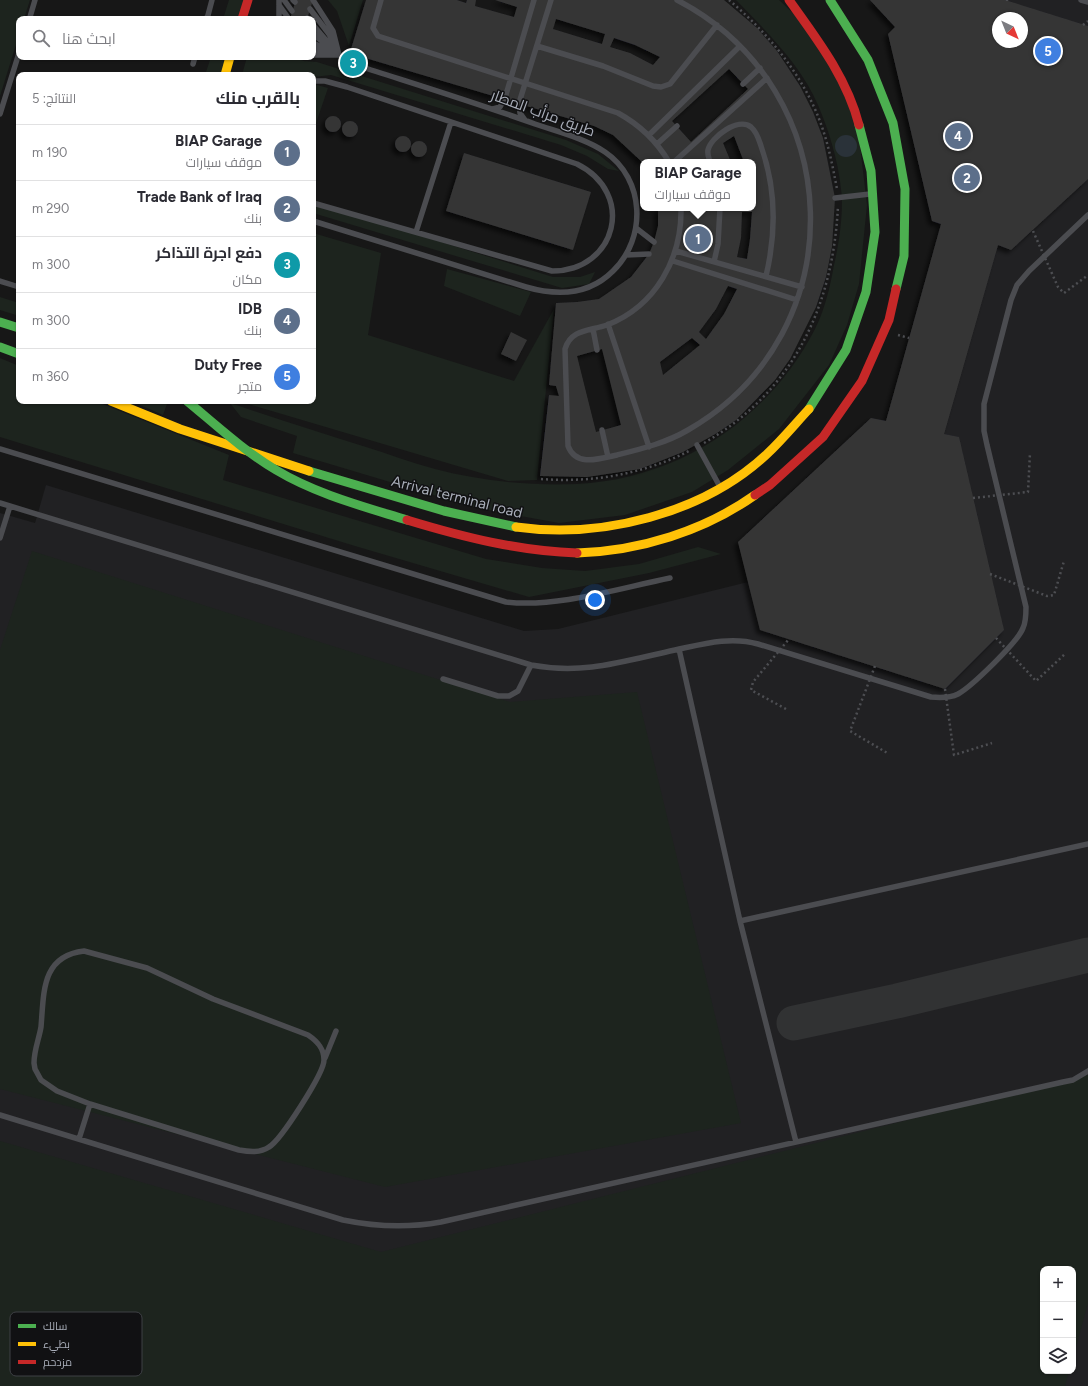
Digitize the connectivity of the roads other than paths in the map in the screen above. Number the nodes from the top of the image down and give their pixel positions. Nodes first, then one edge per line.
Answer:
1 (35, 0) edge
2 (212, 0) edge
3 (248, 0) edge
4 (284, 0) edge
5 (313, 0) edge
6 (381, 0) edge
7 (534, 0) edge
8 (551, 0) edge
9 (677, 0) edge
10 (789, 0) edge
11 (830, 0) edge
12 (1080, 0) edge
13 (279, 2) edge
14 (1088, 2) edge
15 (310, 9) dead end
16 (292, 11) dead end
17 (30, 16) edge
18 (208, 16) edge
19 (243, 16) edge
20 (279, 16) edge
21 (287, 16) edge
22 (316, 16) edge
23 (316, 16) edge
24 (717, 25) junction
25 (316, 28) edge
26 (316, 36) edge
27 (316, 44) edge
28 (537, 46) junction
29 (740, 46) junction
30 (316, 50) edge
31 (316, 55) edge
32 (339, 55) junction
33 (17, 60) edge
34 (194, 60) edge
35 (229, 60) edge
36 (348, 61) dead end
37 (193, 64) dead end
38 (360, 66) dead end
39 (760, 68) junction
40 (226, 72) edge
41 (768, 78) junction
42 (510, 79) junction
43 (316, 81) edge
44 (525, 84) junction
45 (743, 84) dead end
46 (493, 110) junction
47 (0, 114) edge
48 (525, 120) junction
49 (451, 122) junction
50 (677, 126) dead end
51 (649, 135) junction
52 (657, 144) junction
53 (667, 159) edge
54 (677, 159) edge
55 (709, 159) edge
56 (874, 193) junction
57 (834, 198) dead end
58 (316, 204) edge
59 (681, 211) edge
60 (720, 211) edge
61 (1088, 215) edge
62 (316, 222) edge
63 (636, 228) junction
64 (416, 232) junction
65 (654, 242) dead end
66 (676, 251) junction
67 (649, 254) dead end
68 (626, 255) junction
69 (673, 261) junction
70 (714, 262) junction
71 (766, 276) junction
72 (0, 281) edge
73 (16, 286) edge
74 (802, 287) junction
75 (797, 300) junction
76 (0, 322) edge
77 (608, 324) junction
78 (16, 327) edge
79 (593, 329) junction
80 (0, 347) edge
81 (597, 350) dead end
82 (16, 353) edge
83 (118, 404) edge
84 (191, 404) edge
85 (602, 430) dead end
86 (697, 445) dead end
87 (649, 447) junction
88 (0, 449) edge
89 (608, 457) junction
90 (721, 487) junction
91 (0, 503) edge
92 (10, 506) junction
93 (0, 538) edge
94 (670, 578) dead end
95 (679, 649) junction
96 (531, 665) junction
97 (443, 679) dead end
98 (1088, 844) edge
99 (740, 921) junction
100 (336, 1031) dead end
101 (324, 1060) junction
102 (1088, 1071) edge
103 (90, 1104) junction
104 (0, 1114) edge
105 (79, 1139) junction
106 (796, 1142) junction

1 - 17 lane
2 - 18 lane
3 - 19 main road
4 - 16 lane
5 - 32 lane
6 - 42 lane
7 - 42 lane
8 - 28 lane
9 - 24 lane
10 - 56 main road, Arrival terminal road
11 - 84 main road, bridge
12 - 14 lane
13 - 20 lane
13 - 21 lane
15 - 23 lane
22 - 32 lane
24 - 28 lane
24 - 29 lane
25 - 32 lane
26 - 32 lane
27 - 32 lane
28 - 44 lane
29 - 39 lane
29 - 51 lane
30 - 32 lane
31 - 32 lane
32 - 36 lane
33 - 47 lane
34 - 37 lane
35 - 40 main road
38 - 46 lane, طريق مرأب المطار
39 - 41 lane
39 - 45 lane
41 - 54 lane
41 - 74 lane
42 - 44 lane
42 - 46 lane
43 - 49 lane
44 - 48 lane
44 - 51 lane
46 - 48 lane, طريق مرأب المطار
48 - 63 lane, طريق مرأب المطار
49 - 64 lane
49 - 64 lane
50 - 52 lane
51 - 52 lane
52 - 53 lane
55 - 71 lane
56 - 57 lane
56 - 90 main road, Arrival terminal road
58 - 64 lane
59 - 66 lane
60 - 70 lane
61 - 95 lane
62 - 68 lane, طريق مرأب المطار
63 - 65 lane
63 - 68 lane, طريق مرأب المطار
66 - 69 lane
66 - 70 lane
67 - 68 lane
69 - 75 lane
69 - 77 lane
70 - 71 lane
71 - 74 lane
72 - 73 lane
74 - 75 lane
75 - 87 lane
76 - 78 main road
77 - 79 lane
77 - 87 lane
79 - 81 lane
79 - 89 lane
80 - 82 main road
83 - 90 main road, Arrival terminal road
85 - 89 lane
86 - 90 lane
87 - 89 lane
88 - 94 lane
91 - 92 lane
92 - 93 lane
92 - 96 lane
95 - 96 lane
95 - 99 lane
96 - 97 lane
98 - 99 lane
99 - 106 lane
100 - 101 lane
101 - 103 lane
101 - 103 lane
102 - 106 lane
103 - 105 lane
104 - 105 lane
105 - 106 lane

